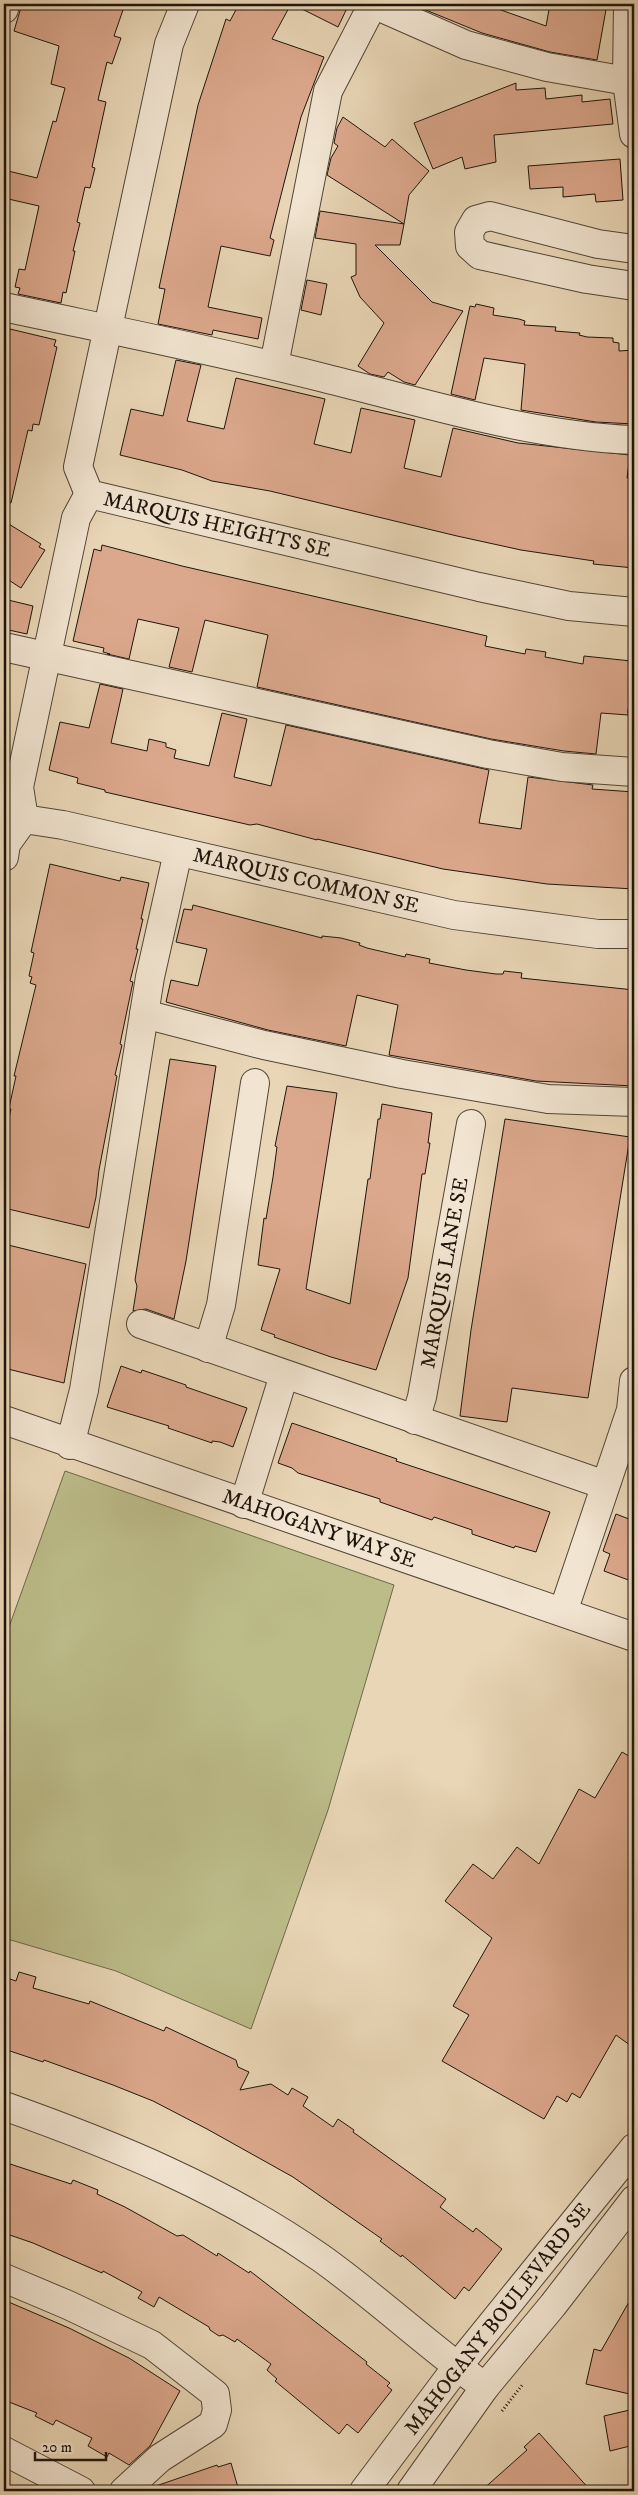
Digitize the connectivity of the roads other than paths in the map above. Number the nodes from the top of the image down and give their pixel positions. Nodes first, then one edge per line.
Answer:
1 (5, 4) edge
2 (185, 4) edge
3 (373, 4) edge
4 (628, 4) edge
5 (4, 9) edge
6 (627, 81) junction
7 (634, 134) edge
8 (634, 249) edge
9 (634, 286) edge
10 (4, 307) edge
11 (108, 329) junction
12 (274, 365) junction
13 (634, 440) edge
14 (90, 494) junction
15 (634, 612) edge
16 (4, 646) edge
17 (48, 656) junction
18 (634, 772) edge
19 (24, 818) junction
20 (178, 852) junction
21 (4, 857) edge
22 (634, 934) edge
23 (144, 1014) junction
24 (255, 1083) dead end
25 (634, 1102) edge
26 (472, 1124) dead end
27 (141, 1324) dead end
28 (208, 1348) junction
29 (284, 1375) junction
30 (634, 1381) edge
31 (4, 1420) edge
32 (415, 1420) junction
33 (70, 1444) junction
34 (605, 1485) junction
35 (244, 1504) junction
36 (563, 1612) junction
37 (634, 1637) edge
38 (4, 2106) edge
39 (634, 2148) edge
40 (634, 2200) edge
41 (4, 2278) edge
42 (457, 2367) junction
43 (485, 2386) junction
44 (4, 2451) edge
45 (81, 2491) edge
46 (124, 2491) edge
47 (364, 2491) edge
48 (410, 2491) edge

1 - 5 street
2 - 11 street, MARQUIS HEIGHTS SE
3 - 6 street
3 - 12 street
4 - 6 street
6 - 7 street
8 - 9 street
10 - 11 street
11 - 12 street
11 - 14 street, MARQUIS HEIGHTS SE
12 - 13 street
14 - 15 street, MARQUIS HEIGHTS SE
14 - 17 street
16 - 17 street
17 - 18 street
17 - 19 street
19 - 20 street, MARQUIS COMMON SE
19 - 21 street
20 - 22 street, MARQUIS COMMON SE
20 - 23 street
23 - 25 street
23 - 33 street
24 - 28 street
26 - 32 street, MARQUIS LANE SE
27 - 28 street
28 - 29 street
29 - 32 street
29 - 35 street
30 - 34 street
31 - 33 street, MAHOGANY WAY SE
32 - 34 street
33 - 35 street, MAHOGANY WAY SE
34 - 36 street
35 - 36 street, MAHOGANY WAY SE
36 - 37 street, MAHOGANY WAY SE
38 - 42 street
39 - 42 street, MAHOGANY BOULEVARD SE
40 - 43 street, MAHOGANY BOULEVARD SE
41 - 46 street
42 - 43 street
42 - 47 street, MAHOGANY BOULEVARD SE
43 - 48 street, MAHOGANY BOULEVARD SE
44 - 45 street

